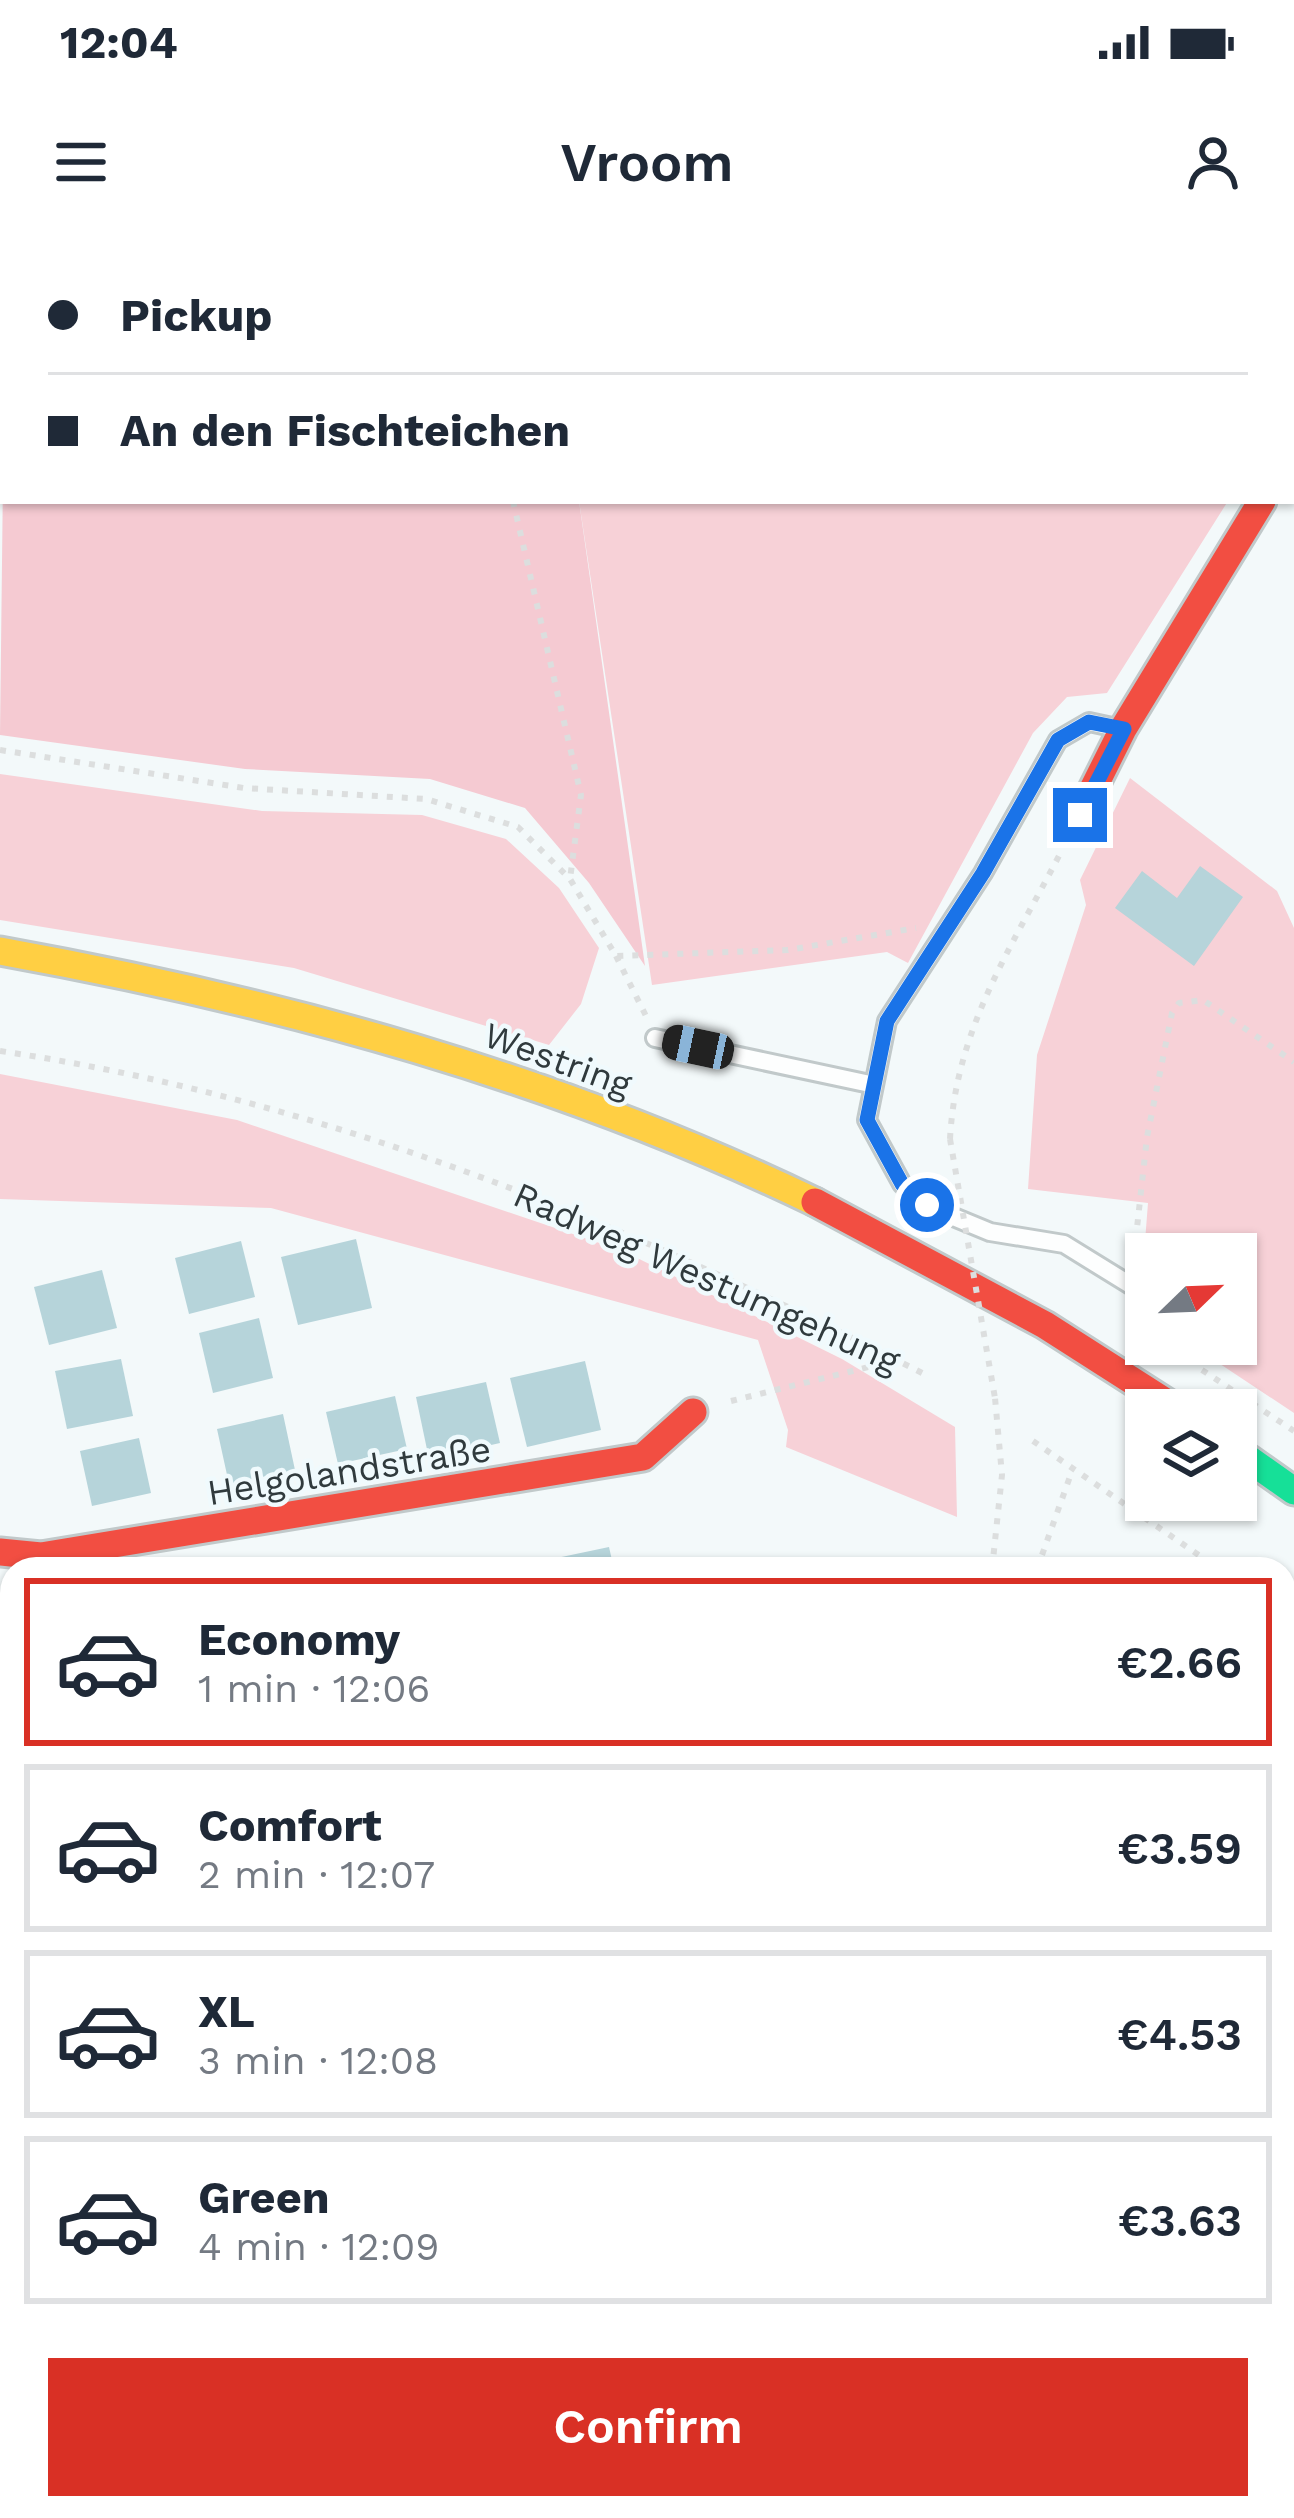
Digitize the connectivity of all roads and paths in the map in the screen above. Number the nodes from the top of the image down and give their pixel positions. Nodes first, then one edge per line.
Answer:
1 (515, 504) edge
2 (1260, 504) edge
3 (1124, 729) junction
4 (0, 751) edge
5 (1080, 815) joint
6 (570, 879) junction
7 (954, 918) junction
8 (0, 951) edge
9 (616, 956) junction
10 (655, 1038) joint
11 (0, 1051) edge
12 (1294, 1062) edge
13 (870, 1084) junction
14 (1135, 1233) edge
15 (1125, 1282) edge
16 (897, 1360) junction
17 (1195, 1365) edge
18 (928, 1376) dead end
19 (1144, 1389) edge
20 (693, 1412) joint
21 (1294, 1431) edge
22 (1033, 1441) dead end
23 (1257, 1465) edge
24 (1072, 1470) junction
25 (1294, 1492) edge
26 (0, 1552) edge
27 (993, 1557) edge
28 (1041, 1557) edge
29 (1201, 1557) edge

1 - 6 path
2 - 3 main road
3 - 5 main road
3 - 7 lane
4 - 6 path
5 - 27 path, bridge
6 - 9 path
7 - 9 path
7 - 13 lane
8 - 19 main road, Westring
9 - 10 path
10 - 13 lane
11 - 16 path, Radweg Westumgehung
12 - 14 path
13 - 15 lane
16 - 18 path, Radweg Westumgehung
16 - 20 path
17 - 21 path
20 - 26 main road, Helgolandstraße
22 - 24 path
23 - 25 main road
24 - 28 path
24 - 29 path

